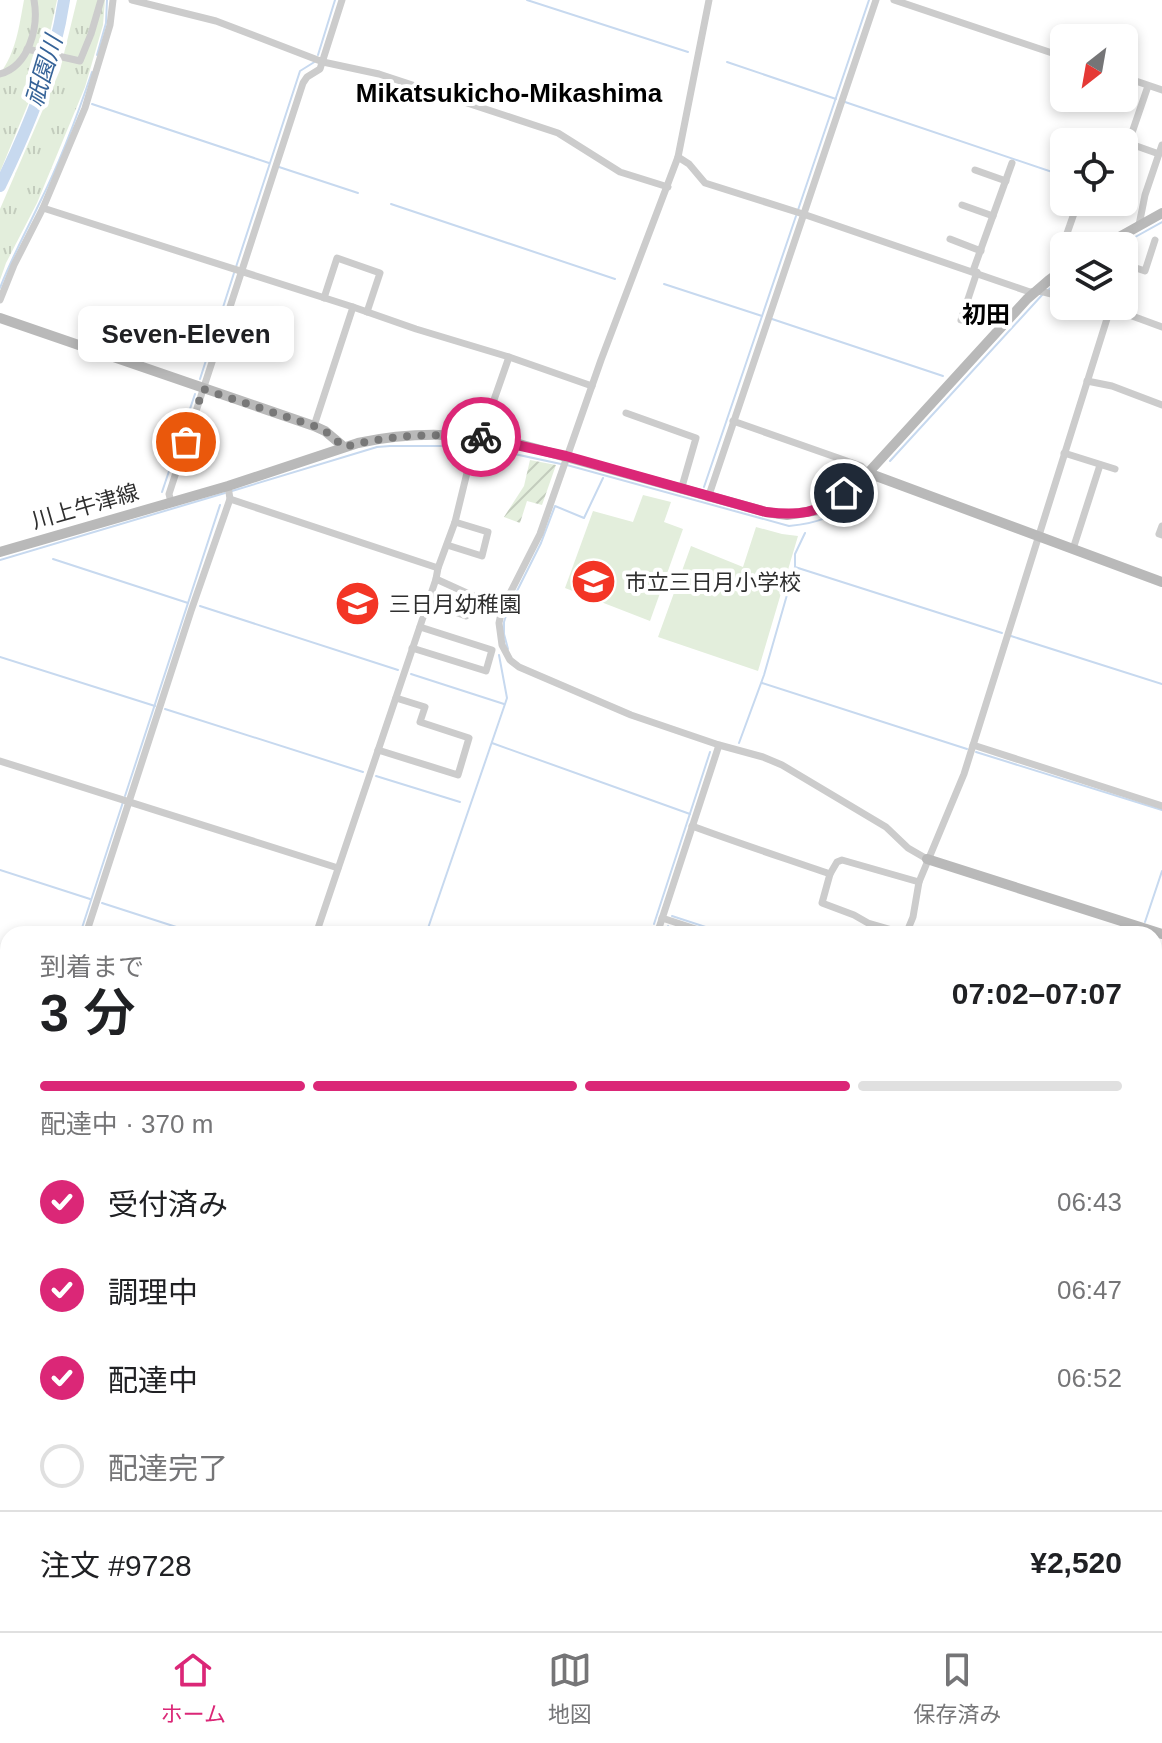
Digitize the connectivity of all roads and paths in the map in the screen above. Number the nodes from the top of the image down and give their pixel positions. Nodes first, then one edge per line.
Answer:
1 (37, 0) edge
2 (101, 0) edge
3 (113, 0) edge
4 (132, 0) edge
5 (342, 0) edge
6 (709, 0) edge
7 (876, 0) edge
8 (894, 0) edge
9 (27, 49) junction
10 (1050, 52) edge
11 (323, 62) junction
12 (0, 74) edge
13 (1138, 82) edge
14 (1148, 86) junction
15 (1162, 90) edge
16 (1133, 128) edge
17 (1162, 145) edge
18 (1138, 147) edge
19 (1159, 154) junction
20 (678, 157) junction
21 (1012, 163) dead end
22 (975, 170) dead end
23 (1006, 181) junction
24 (668, 187) junction
25 (962, 205) dead end
26 (43, 208) junction
27 (1162, 213) edge
28 (803, 214) junction
29 (993, 216) junction
30 (1139, 225) junction
31 (1127, 232) edge
32 (950, 239) dead end
33 (1155, 240) dead end
34 (981, 251) junction
35 (1138, 268) edge
36 (242, 271) junction
37 (975, 272) junction
38 (1050, 284) edge
39 (1043, 292) junction
40 (1050, 294) edge
41 (324, 298) junction
42 (0, 300) edge
43 (353, 307) junction
44 (367, 312) junction
45 (1138, 317) edge
46 (0, 318) edge
47 (961, 320) dead end
48 (1105, 320) edge
49 (1162, 327) edge
50 (509, 357) junction
51 (1087, 381) junction
52 (592, 386) junction
53 (203, 389) junction
54 (1162, 405) edge
55 (626, 413) dead end
56 (733, 421) junction
57 (314, 426) junction
58 (476, 443) junction
59 (344, 447) junction
60 (1064, 453) junction
61 (564, 462) junction
62 (1100, 465) junction
63 (1115, 469) dead end
64 (868, 473) junction
65 (228, 486) junction
66 (681, 490) junction
67 (708, 498) junction
68 (230, 499) junction
69 (171, 502) junction
70 (455, 522) junction
71 (1162, 526) edge
72 (1162, 535) edge
73 (1039, 536) junction
74 (447, 545) junction
75 (1073, 549) junction
76 (0, 552) edge
77 (438, 568) junction
78 (436, 579) junction
79 (1162, 582) edge
80 (428, 602) junction
81 (502, 609) junction
82 (466, 616) dead end
83 (420, 627) junction
84 (412, 648) junction
85 (396, 698) junction
86 (719, 745) junction
87 (973, 745) junction
88 (378, 750) junction
89 (0, 761) edge
90 (125, 800) junction
91 (1162, 806) edge
92 (692, 826) junction
93 (927, 859) junction
94 (338, 868) junction
95 (830, 874) junction
96 (919, 882) junction
97 (662, 918) junction
98 (88, 926) edge
99 (319, 926) edge
100 (660, 926) edge
101 (686, 926) edge
102 (878, 926) edge
103 (909, 926) edge
104 (1137, 926) edge

1 - 9 street
2 - 9 street
3 - 26 street
4 - 11 street
5 - 11 street
6 - 20 street
7 - 28 street
8 - 10 street
9 - 12 street
11 - 24 street
11 - 36 street
13 - 14 street
14 - 15 street
14 - 16 street
17 - 19 street
18 - 19 street
19 - 30 street
20 - 24 street
20 - 28 street
21 - 23 street
22 - 23 street
23 - 29 street
24 - 52 street
25 - 29 street
26 - 36 street
26 - 42 street
27 - 30 main road
28 - 37 street
28 - 56 street
29 - 34 street
30 - 31 main road
32 - 34 street
33 - 35 street
34 - 37 street
36 - 41 street
36 - 53 street
37 - 39 street
37 - 47 street
38 - 39 main road, 川上牛津線
39 - 40 street
39 - 64 main road, 川上牛津線
41 - 43 street
41 - 44 street
43 - 44 street
43 - 57 street
44 - 50 street
45 - 49 street
46 - 53 main road
48 - 51 street
50 - 52 street
50 - 58 street
51 - 54 street
51 - 60 street
52 - 61 street
53 - 57 main road
53 - 69 street
55 - 66 street
56 - 64 street
56 - 67 street
57 - 59 main road
58 - 59 main road, 川上牛津線
58 - 61 main road, 川上牛津線
58 - 70 street
59 - 65 main road, 川上牛津線
60 - 62 street
60 - 73 street
61 - 66 main road, 川上牛津線
61 - 81 street
62 - 63 street
62 - 75 street
64 - 67 main road, 川上牛津線
64 - 73 main road
65 - 68 street
65 - 69 main road, 川上牛津線
66 - 67 main road, 川上牛津線
68 - 77 street
68 - 90 street
69 - 76 main road, 川上牛津線
70 - 74 street
70 - 74 street
71 - 72 street
73 - 75 main road
73 - 87 street
74 - 77 street
75 - 79 main road
77 - 78 street
78 - 80 street
78 - 81 street
80 - 82 street
80 - 83 street
81 - 86 street
83 - 84 street
83 - 84 street
84 - 85 street
85 - 88 street
85 - 88 street
86 - 92 street
86 - 93 street
87 - 91 street
87 - 93 street
88 - 94 street
89 - 90 street
90 - 94 street
90 - 98 street
92 - 95 street
92 - 97 street
93 - 96 street
93 - 104 main road
94 - 99 street
95 - 96 street
95 - 102 street
96 - 103 street
97 - 100 street
97 - 101 street

